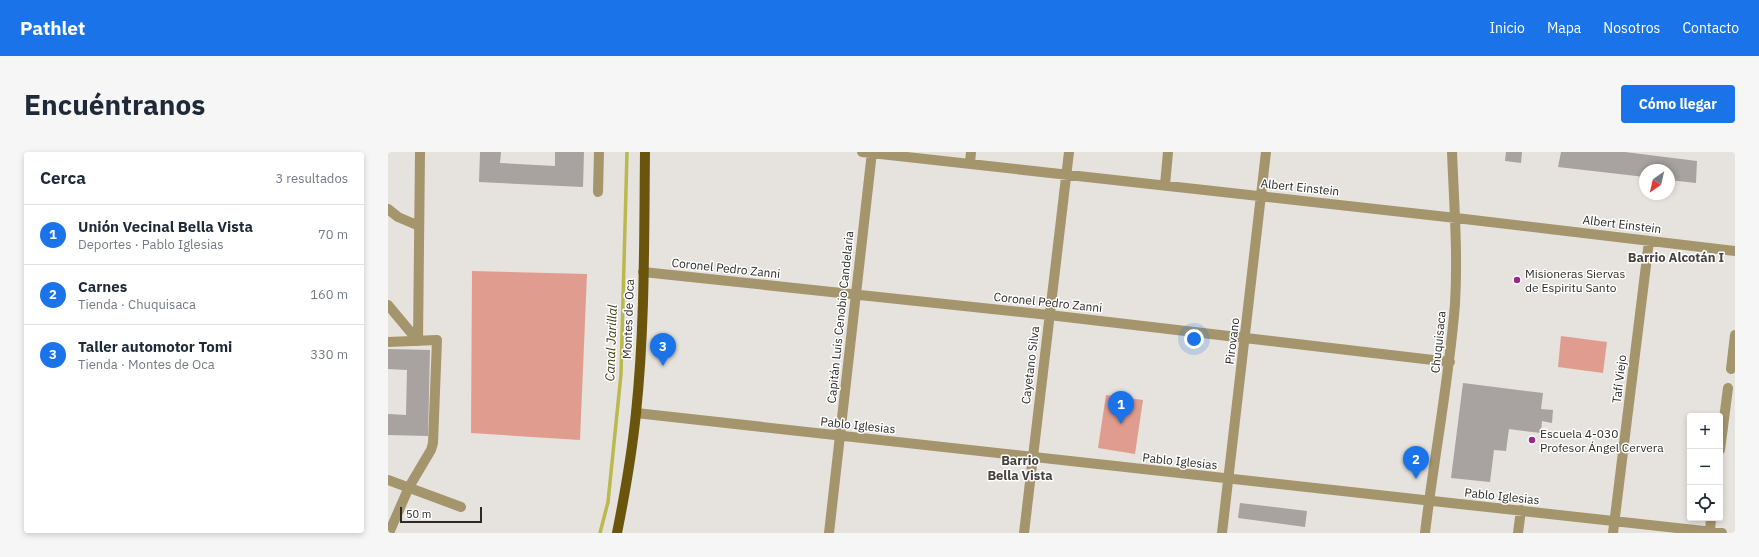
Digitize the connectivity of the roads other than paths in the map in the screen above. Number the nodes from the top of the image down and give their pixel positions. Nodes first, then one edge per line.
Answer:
1 (420, 152) edge
2 (600, 152) edge
3 (645, 152) edge
4 (862, 152) edge
5 (971, 152) edge
6 (1069, 152) edge
7 (1168, 152) edge
8 (1266, 152) edge
9 (1452, 152) edge
10 (872, 153) edge
11 (970, 163) junction
12 (1067, 175) junction
13 (1165, 185) junction
14 (598, 192) dead end
15 (1261, 196) junction
16 (388, 209) edge
17 (1456, 218) junction
18 (418, 226) junction
19 (1649, 241) junction
20 (1735, 251) edge
21 (643, 272) junction
22 (856, 295) junction
23 (388, 305) edge
24 (1049, 315) junction
25 (1735, 334) edge
26 (1245, 339) junction
27 (418, 341) junction
28 (388, 342) edge
29 (1450, 362) junction
30 (1730, 369) dead end
31 (1728, 388) dead end
32 (636, 413) junction
33 (840, 436) junction
34 (1720, 449) edge
35 (1032, 457) junction
36 (1228, 479) junction
37 (388, 480) edge
38 (409, 487) junction
39 (1429, 501) junction
40 (461, 507) dead end
41 (1521, 510) junction
42 (1614, 520) junction
43 (1711, 521) edge
44 (1710, 532) junction
45 (389, 533) edge
46 (617, 533) edge
47 (829, 533) edge
48 (1024, 533) edge
49 (1222, 533) edge
50 (1425, 533) edge
51 (1518, 533) edge
52 (1612, 533) edge
53 (1722, 533) edge

1 - 18 street
2 - 14 street
3 - 21 main road, Montes de Oca
4 - 10 street, Albert Einstein
5 - 11 street
6 - 12 street, Cayetano Silva
7 - 13 street
8 - 15 street, Pirovano
9 - 17 street, Chuquisaca
10 - 11 street, Albert Einstein
10 - 22 street, Capitán Luis Cenobio Candelaria
11 - 12 street, Albert Einstein
12 - 13 street, Albert Einstein
12 - 24 street, Cayetano Silva
13 - 15 street, Albert Einstein
15 - 17 street, Albert Einstein
15 - 26 street, Pirovano
16 - 18 street
17 - 19 street, Albert Einstein
17 - 29 street, Chuquisaca
18 - 27 street
19 - 20 street, Albert Einstein
19 - 42 street, Tafí Viejo
21 - 22 street, Coronel Pedro Zanni
21 - 32 main road, Montes de Oca
22 - 24 street, Coronel Pedro Zanni
22 - 33 street, Capitán Luis Cenobio Candelaria
23 - 27 street
24 - 26 street, Coronel Pedro Zanni
24 - 35 street, Cayetano Silva
25 - 30 street
26 - 29 street, Coronel Pedro Zanni
26 - 36 street, Pirovano
27 - 28 street
27 - 38 street
29 - 39 street, Chuquisaca
31 - 34 street
32 - 33 street, Pablo Iglesias
32 - 46 main road, Montes de Oca
33 - 35 street, Pablo Iglesias
33 - 47 street, Capitán Luis Cenobio Candelaria
35 - 36 street, Pablo Iglesias
35 - 48 street, Cayetano Silva
36 - 39 street, Pablo Iglesias
36 - 49 street, Pirovano
37 - 38 street
38 - 40 street
38 - 45 street
39 - 41 street, Pablo Iglesias
39 - 50 street, Chuquisaca
41 - 42 street, Pablo Iglesias
41 - 51 street
42 - 44 street, Pablo Iglesias
42 - 52 street, Tafí Viejo
43 - 44 street
44 - 53 street, Pablo Iglesias

